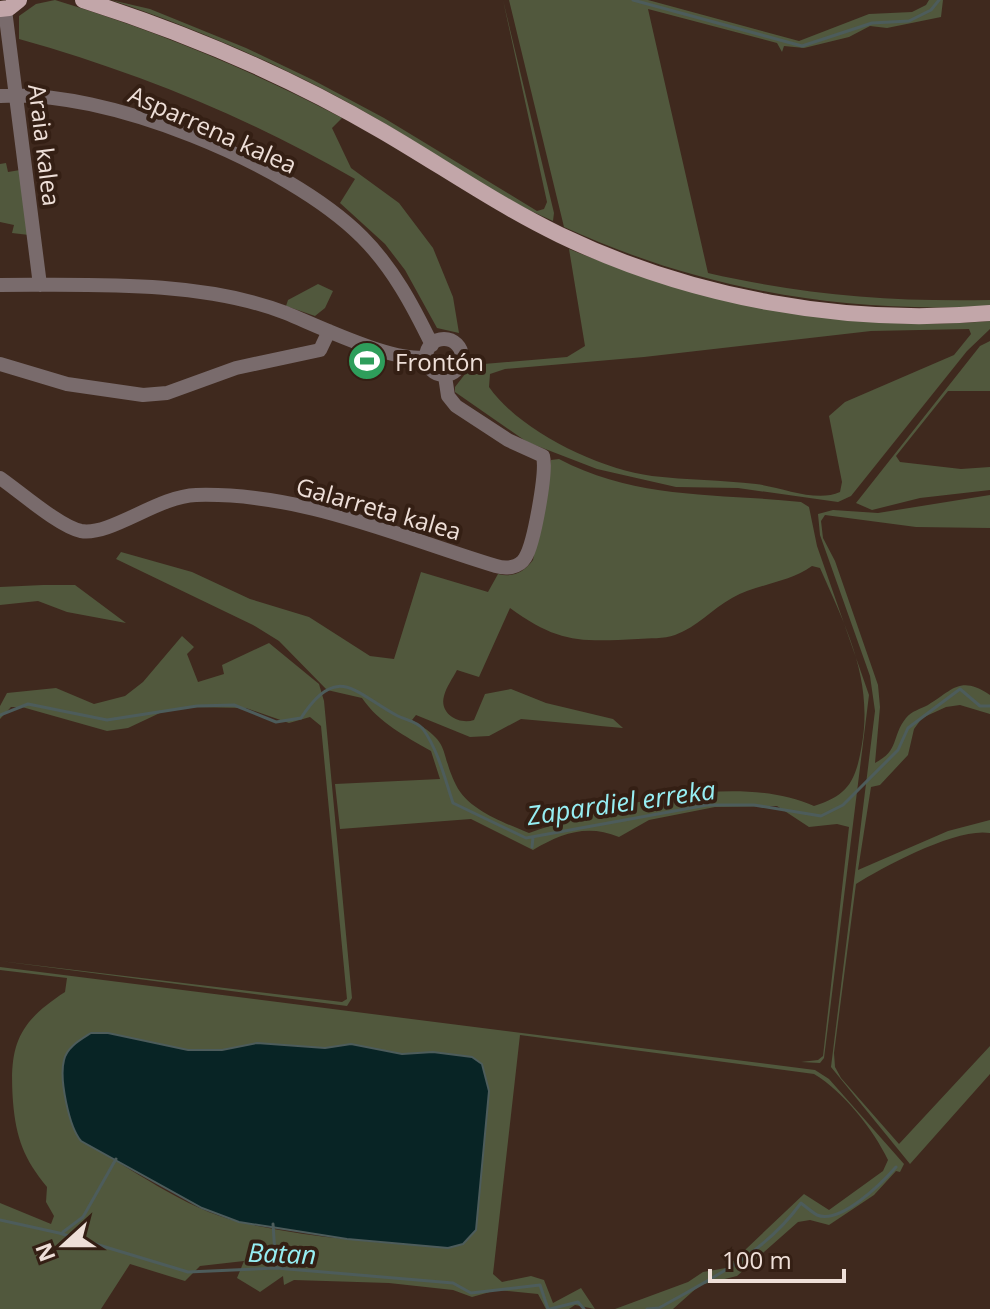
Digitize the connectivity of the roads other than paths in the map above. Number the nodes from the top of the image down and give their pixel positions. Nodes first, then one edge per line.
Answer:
1 (19, 0) edge
2 (83, 0) edge
3 (2, 10) edge
4 (17, 95) junction
5 (0, 96) edge
6 (0, 285) edge
7 (40, 285) junction
8 (990, 313) edge
9 (329, 331) junction
10 (429, 351) junction
11 (0, 364) edge
12 (445, 376) junction
13 (0, 478) edge

1 - 3 main road
2 - 8 main road
3 - 4 street, Araia kalea
4 - 5 street, Asparrena kalea
4 - 7 street, Araia kalea
4 - 10 street, Asparrena kalea
6 - 7 street
7 - 9 street
9 - 10 street
9 - 11 street
10 - 12 street
10 - 12 street
12 - 13 street, Galarreta kalea

